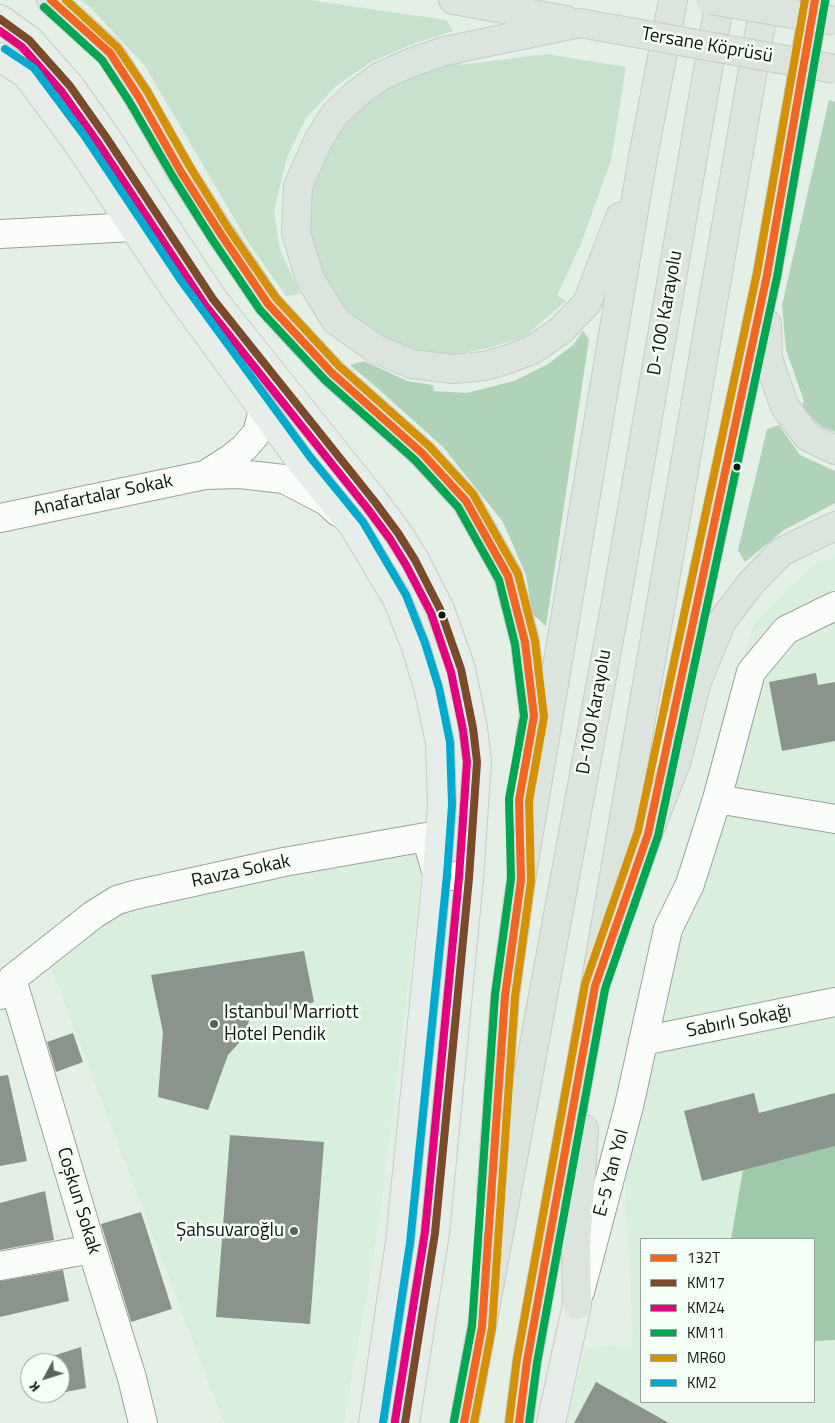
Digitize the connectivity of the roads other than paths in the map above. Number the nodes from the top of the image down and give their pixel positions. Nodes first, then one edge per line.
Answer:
1 (51, 0) edge
2 (453, 0) edge
3 (673, 0) edge
4 (710, 0) edge
5 (720, 0) edge
6 (765, 0) edge
7 (815, 0) edge
8 (0, 19) edge
9 (835, 21) edge
10 (580, 23) junction
11 (0, 57) edge
12 (835, 69) edge
13 (643, 157) junction
14 (133, 227) junction
15 (0, 234) edge
16 (767, 275) junction
17 (263, 410) junction
18 (835, 450) edge
19 (205, 475) junction
20 (0, 518) edge
21 (354, 526) junction
22 (835, 526) edge
23 (835, 606) edge
24 (717, 799) junction
25 (835, 819) edge
26 (648, 834) junction
27 (437, 874) junction
28 (469, 878) junction
29 (521, 880) junction
30 (595, 986) junction
31 (6, 987) edge
32 (835, 1002) edge
33 (643, 1041) junction
34 (414, 1092) junction
35 (448, 1096) junction
36 (92, 1248) junction
37 (0, 1266) edge
38 (577, 1304) junction
39 (482, 1328) junction
40 (143, 1423) edge
41 (373, 1423) edge
42 (404, 1423) edge
43 (464, 1423) edge
44 (519, 1423) edge
45 (551, 1423) edge

1 - 29 highway
2 - 10 highway, Tersane Köprüsü
3 - 13 highway
4 - 9 highway, bridge
5 - 39 highway, D-100 Karayolu
6 - 30 highway
7 - 16 highway
8 - 28 main road
10 - 12 highway, Tersane Köprüsü, bridge
10 - 13 highway
11 - 14 main road
13 - 29 highway
14 - 15 street
14 - 17 main road
16 - 18 highway
16 - 26 highway
17 - 19 street
17 - 21 main road
19 - 20 street, Anafartalar Sokak
19 - 21 street
21 - 27 main road
22 - 26 highway
23 - 24 street, E-5 Yan Yol
24 - 25 street
24 - 33 street, E-5 Yan Yol
26 - 30 highway
27 - 28 street
27 - 31 street, Ravza Sokak
27 - 34 main road
28 - 35 main road
29 - 39 highway
30 - 38 highway
30 - 44 highway
31 - 36 street, Coşkun Sokak
32 - 33 street, Sabırlı Sokağı
33 - 38 street, E-5 Yan Yol
34 - 35 main road
34 - 41 main road
35 - 42 main road
36 - 37 street
36 - 40 street, Coşkun Sokak
38 - 45 main road
39 - 43 highway, D-100 Karayolu

